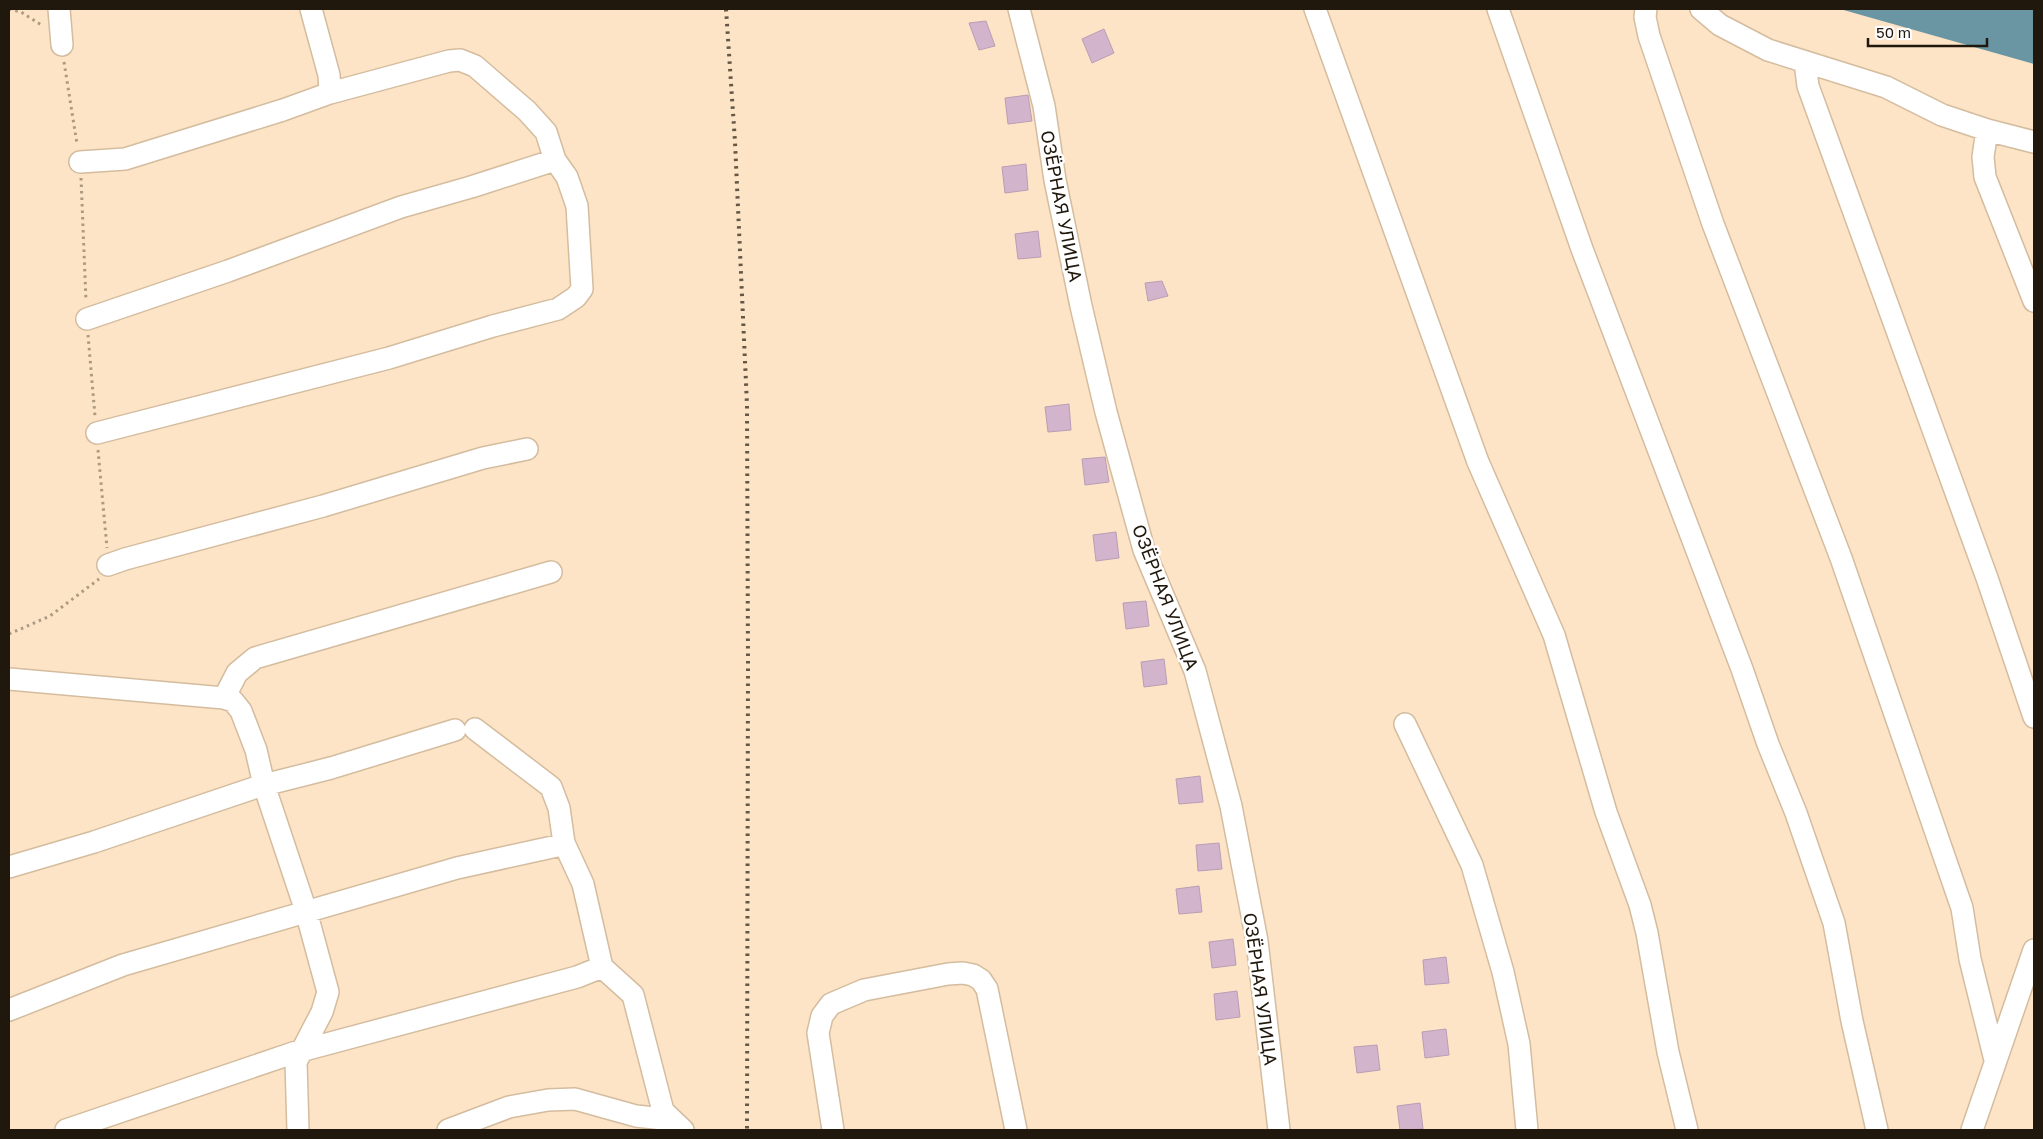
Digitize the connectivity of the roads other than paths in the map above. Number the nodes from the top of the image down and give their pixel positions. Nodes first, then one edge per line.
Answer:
1 (59, 9) edge
2 (311, 9) edge
3 (1019, 9) edge
4 (1315, 9) edge
5 (1498, 9) edge
6 (1646, 9) edge
7 (1701, 9) edge
8 (62, 44) dead end
9 (1805, 62) junction
10 (330, 93) junction
11 (1987, 130) junction
12 (2034, 142) edge
13 (555, 160) junction
14 (80, 162) dead end
15 (2034, 301) edge
16 (87, 319) dead end
17 (97, 433) dead end
18 (528, 449) dead end
19 (108, 565) dead end
20 (551, 572) dead end
21 (9, 679) edge
22 (224, 698) junction
23 (2034, 717) edge
24 (1405, 724) dead end
25 (264, 785) junction
26 (557, 846) dead end
27 (9, 866) edge
28 (306, 911) junction
29 (2034, 950) edge
30 (602, 967) junction
31 (9, 1010) edge
32 (302, 1050) junction
33 (1995, 1060) junction
34 (677, 1125) edge
35 (66, 1130) edge
36 (298, 1130) edge
37 (448, 1130) edge
38 (833, 1130) edge
39 (1016, 1130) edge
40 (1279, 1130) edge
41 (1527, 1130) edge
42 (1687, 1130) edge
43 (1877, 1130) edge
44 (1972, 1130) edge

1 - 8 street
2 - 10 street
3 - 40 street, ОЗЁРНАЯ УЛИЦА
4 - 42 street
5 - 43 street
6 - 33 street
7 - 9 street
9 - 11 street
9 - 23 street
10 - 13 street
10 - 14 street
11 - 12 street
11 - 15 street
13 - 16 street
13 - 17 street
18 - 19 street
20 - 22 street
21 - 22 street
22 - 25 street
24 - 41 street
25 - 27 street
25 - 28 street
25 - 30 street
26 - 28 street
28 - 31 street
28 - 32 street
29 - 33 street
30 - 32 street
30 - 34 street
32 - 35 street
32 - 36 street
33 - 44 street
34 - 37 street
38 - 39 street

